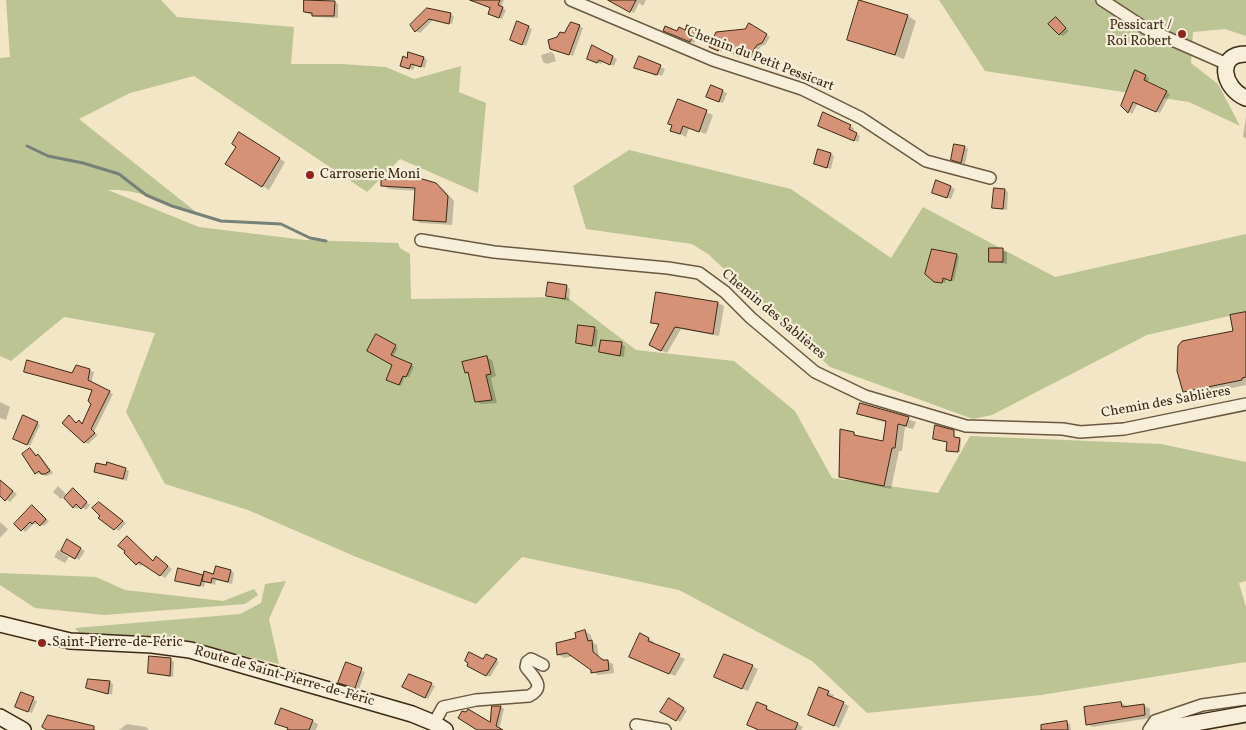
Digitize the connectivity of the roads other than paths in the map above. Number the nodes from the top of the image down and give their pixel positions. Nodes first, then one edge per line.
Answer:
1 (570, 0) edge
2 (1102, 0) edge
3 (1246, 54) edge
4 (1227, 64) junction
5 (1246, 98) edge
6 (990, 178) dead end
7 (421, 240) dead end
8 (1246, 404) edge
9 (0, 624) edge
10 (543, 665) dead end
11 (1246, 699) edge
12 (1246, 714) edge
13 (0, 717) edge
14 (636, 725) dead end
15 (439, 726) edge
16 (23, 730) edge
17 (665, 730) edge
18 (1149, 730) edge
19 (1157, 730) edge

1 - 6 street, Chemin du Petit Pessicart
2 - 4 street
3 - 4 street
4 - 5 street
7 - 8 street, Chemin des Sablières
9 - 15 street, Route de Saint-Pierre-de-Féric
10 - 15 street
11 - 18 street
12 - 19 street
13 - 16 street
14 - 17 street

